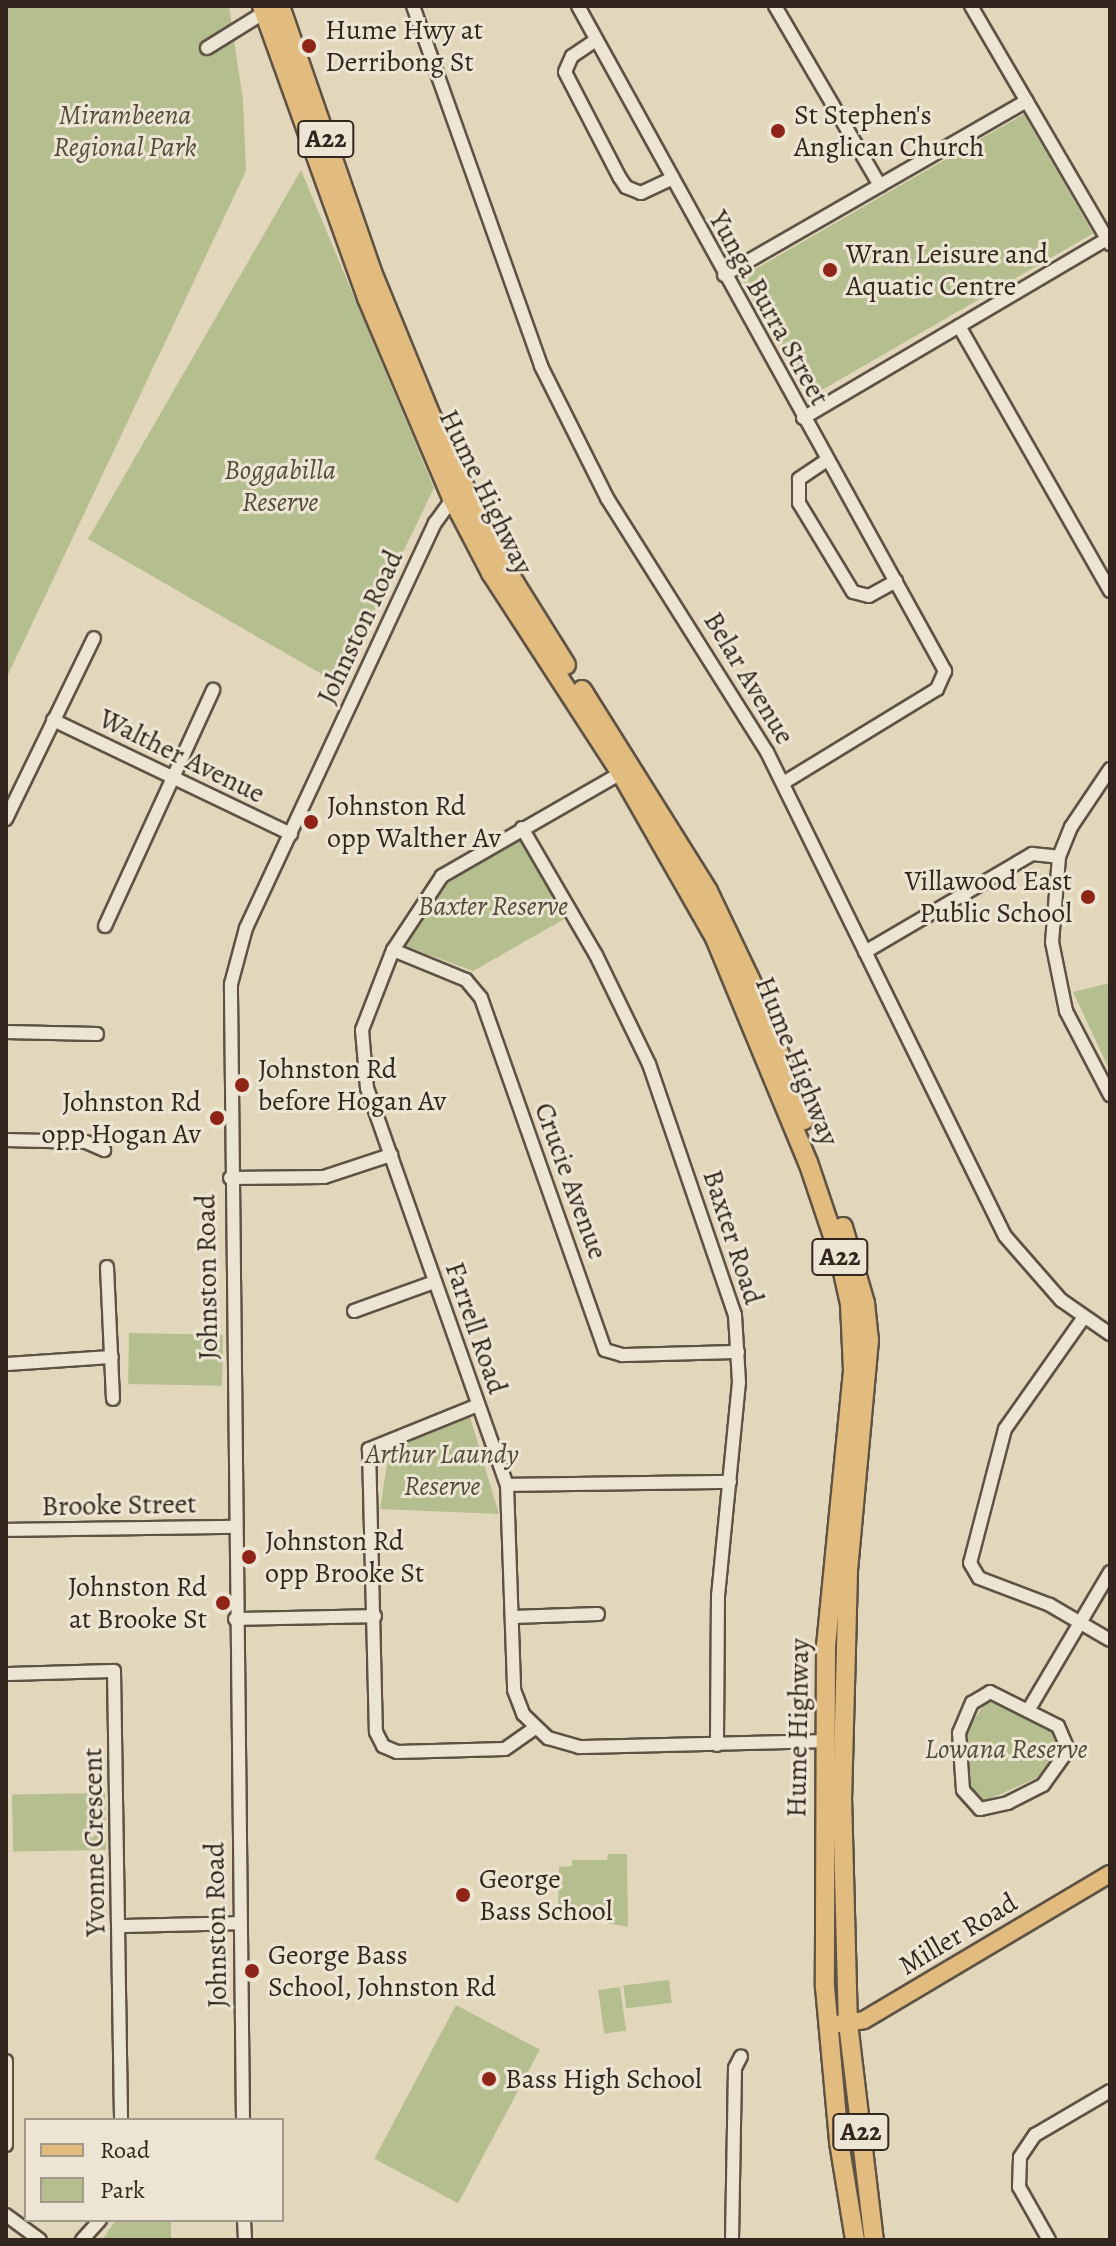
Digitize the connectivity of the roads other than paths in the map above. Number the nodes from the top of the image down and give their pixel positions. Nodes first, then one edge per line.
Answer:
1 (413, 6) edge
2 (578, 6) edge
3 (775, 6) edge
4 (971, 6) edge
5 (270, 7) edge
6 (596, 40) junction
7 (207, 48) dead end
8 (1027, 101) junction
9 (671, 179) junction
10 (880, 186) junction
11 (1108, 241) edge
12 (724, 275) junction
13 (959, 326) junction
14 (803, 418) junction
15 (827, 460) junction
16 (457, 492) junction
17 (896, 581) junction
18 (1110, 591) edge
19 (94, 638) dead end
20 (213, 690) dead end
21 (53, 720) junction
22 (1110, 769) edge
23 (621, 773) junction
24 (169, 778) junction
25 (783, 783) junction
26 (6, 819) edge
27 (522, 828) junction
28 (291, 834) junction
29 (1059, 857) junction
30 (105, 926) dead end
31 (393, 950) junction
32 (865, 952) junction
33 (6, 1032) edge
34 (97, 1034) dead end
35 (1110, 1095) edge
36 (6, 1140) edge
37 (104, 1150) dead end
38 (391, 1155) junction
39 (230, 1178) junction
40 (107, 1267) dead end
41 (434, 1282) junction
42 (354, 1311) dead end
43 (1084, 1317) junction
44 (1110, 1334) edge
45 (738, 1352) junction
46 (112, 1357) junction
47 (6, 1364) edge
48 (113, 1399) dead end
49 (478, 1405) junction
50 (730, 1482) junction
51 (507, 1485) junction
52 (233, 1527) junction
53 (6, 1530) edge
54 (1110, 1572) edge
55 (598, 1614) dead end
56 (375, 1616) junction
57 (513, 1617) junction
58 (235, 1619) junction
59 (1081, 1623) junction
60 (1110, 1640) edge
61 (6, 1674) edge
62 (1029, 1709) junction
63 (535, 1728) junction
64 (823, 1741) junction
65 (717, 1745) junction
66 (1110, 1874) edge
67 (240, 1923) junction
68 (120, 1926) junction
69 (848, 2023) junction
70 (828, 2025) junction
71 (741, 2056) dead end
72 (6, 2061) edge
73 (1110, 2091) edge
74 (121, 2118) edge
75 (243, 2118) edge
76 (6, 2145) edge
77 (6, 2215) edge
78 (98, 2222) edge
79 (40, 2240) edge
80 (82, 2240) edge
81 (732, 2240) edge
82 (855, 2240) edge
83 (874, 2240) edge
84 (1049, 2240) edge

1 - 25 street, Belar Avenue
2 - 6 street, Yunga Burra Street
3 - 10 street
4 - 8 street
5 - 7 street
5 - 16 highway, Hume Highway / A22
6 - 9 street, Yunga Burra Street
6 - 9 street
8 - 10 street
8 - 11 street
9 - 12 street, Yunga Burra Street
10 - 12 street
11 - 13 street
12 - 14 street, Yunga Burra Street
13 - 14 street
13 - 18 street
14 - 15 street, Yunga Burra Street
15 - 17 street, Yunga Burra Street
15 - 17 street
16 - 23 highway, Hume Highway / A22
16 - 28 street, Johnston Road
16 - 69 highway, Hume Highway / A22
17 - 25 street, Yunga Burra Street
19 - 21 street
20 - 24 street
21 - 24 street, Walther Avenue
21 - 26 street
22 - 29 street
23 - 27 street, Farrell Road
23 - 64 highway, Hume Highway / A22
24 - 28 street, Walther Avenue
24 - 30 street
25 - 32 street, Belar Avenue
27 - 31 street, Farrell Road
27 - 45 street, Baxter Road
28 - 39 street, Johnston Road
29 - 32 street
29 - 35 street
31 - 38 street, Farrell Road
31 - 45 street, Crucie Avenue
32 - 43 street, Belar Avenue
33 - 34 street
36 - 37 street
38 - 39 street
38 - 41 street, Farrell Road
39 - 52 street, Johnston Road
40 - 46 street
41 - 42 street
41 - 49 street, Farrell Road
43 - 44 street, Belar Avenue
43 - 59 street
45 - 50 street, Baxter Road
46 - 47 street
46 - 48 street
49 - 51 street, Farrell Road
49 - 56 street
50 - 51 street
50 - 65 street, Baxter Road
51 - 57 street, Farrell Road
52 - 53 street, Brooke Street
52 - 58 street, Johnston Road
54 - 59 street
55 - 57 street
56 - 58 street
56 - 63 street
57 - 63 street, Farrell Road
58 - 67 street, Johnston Road
59 - 60 street
59 - 62 street
61 - 68 street, Yvonne Crescent
62 - 62 street
63 - 65 street
64 - 65 street
64 - 70 highway, Hume Highway / A22
66 - 69 main road, Miller Road
67 - 68 street
67 - 75 street, Johnston Road
68 - 74 street, Yvonne Crescent
69 - 70 main road, Miller Road
69 - 83 highway, Hume Highway / A22
70 - 82 highway, Hume Highway / A22
71 - 81 street
72 - 76 street
73 - 84 street
77 - 79 street
78 - 80 street

